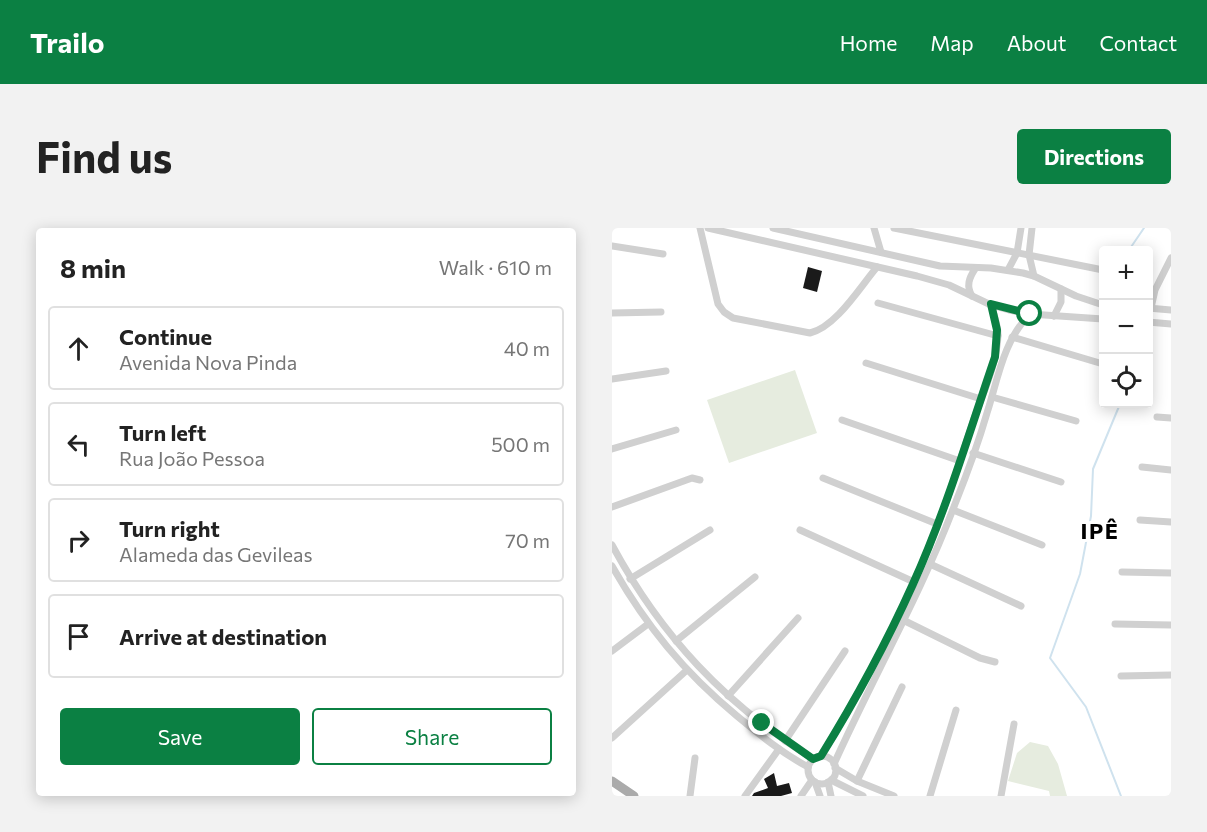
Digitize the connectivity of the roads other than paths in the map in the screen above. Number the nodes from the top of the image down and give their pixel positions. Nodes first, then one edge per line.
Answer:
1 (700, 228) edge
2 (708, 228) edge
3 (773, 228) edge
4 (874, 228) edge
5 (894, 228) edge
6 (1021, 228) edge
7 (1032, 228) edge
8 (612, 246) edge
9 (881, 252) junction
10 (1017, 253) junction
11 (663, 254) dead end
12 (1029, 255) junction
13 (1171, 258) edge
14 (877, 267) junction
15 (975, 269) junction
16 (1099, 269) edge
17 (1008, 270) junction
18 (1034, 276) junction
19 (1061, 290) junction
20 (972, 296) junction
21 (1152, 300) edge
22 (1099, 302) edge
23 (878, 303) dead end
24 (991, 304) junction
25 (1153, 308) edge
26 (1171, 310) edge
27 (661, 312) dead end
28 (612, 313) edge
29 (1030, 314) junction
30 (1054, 316) junction
31 (1099, 320) edge
32 (1153, 322) edge
33 (1171, 324) edge
34 (998, 336) junction
35 (1012, 337) junction
36 (866, 363) dead end
37 (1099, 363) edge
38 (666, 371) dead end
39 (612, 379) edge
40 (992, 397) junction
41 (981, 399) junction
42 (1157, 417) dead end
43 (1171, 418) edge
44 (842, 420) dead end
45 (1076, 421) dead end
46 (676, 430) dead end
47 (612, 449) edge
48 (973, 453) junction
49 (960, 461) junction
50 (1142, 467) dead end
51 (1171, 470) edge
52 (823, 478) dead end
53 (700, 480) dead end
54 (1061, 482) dead end
55 (612, 507) edge
56 (953, 510) junction
57 (1140, 520) dead end
58 (1171, 522) edge
59 (937, 524) junction
60 (710, 530) dead end
61 (800, 530) dead end
62 (612, 545) edge
63 (1042, 545) dead end
64 (930, 564) junction
65 (613, 571) edge
66 (1122, 572) dead end
67 (1171, 573) edge
68 (755, 577) dead end
69 (630, 579) junction
70 (914, 582) junction
71 (1021, 606) dead end
72 (798, 618) dead end
73 (905, 621) junction
74 (648, 624) junction
75 (1115, 624) dead end
76 (1171, 625) edge
77 (676, 641) junction
78 (612, 651) edge
79 (845, 651) dead end
80 (995, 662) dead end
81 (687, 670) junction
82 (1171, 675) edge
83 (1121, 676) dead end
84 (902, 687) dead end
85 (728, 696) junction
86 (957, 710) dead end
87 (1014, 724) dead end
88 (612, 738) edge
89 (785, 741) junction
90 (779, 749) junction
91 (695, 758) dead end
92 (817, 758) junction
93 (835, 766) junction
94 (808, 767) junction
95 (612, 781) edge
96 (830, 781) junction
97 (857, 781) junction
98 (815, 783) junction
99 (858, 795) edge
100 (634, 796) edge
101 (690, 796) edge
102 (745, 796) edge
103 (801, 796) edge
104 (813, 796) edge
105 (820, 796) edge
106 (831, 796) edge
107 (894, 796) edge
108 (930, 796) edge
109 (1001, 796) edge

1 - 14 street
2 - 14 street
3 - 9 street
4 - 9 street
5 - 10 street
6 - 10 street
7 - 12 street
8 - 11 street
9 - 15 street
10 - 12 street
10 - 17 street
12 - 16 street
12 - 18 street
13 - 21 street
14 - 20 street
15 - 17 street
15 - 20 street
17 - 18 street
18 - 19 street
19 - 22 street
19 - 30 street
20 - 24 street
23 - 34 street
24 - 29 street
24 - 34 street
25 - 26 street
27 - 28 street
29 - 30 street
29 - 35 street
30 - 31 street
32 - 33 street
34 - 41 street
35 - 37 street
35 - 40 street
36 - 41 street
38 - 39 street
40 - 45 street
40 - 48 street
41 - 49 street
42 - 43 street
44 - 49 street
46 - 47 street
48 - 54 street
48 - 56 street
49 - 59 street
50 - 51 street
52 - 59 street
53 - 55 street
56 - 63 street
56 - 64 street
57 - 58 street
59 - 70 street
60 - 69 street
61 - 70 street
62 - 69 street
64 - 71 street
64 - 73 street
65 - 74 street
66 - 67 street
68 - 77 street
69 - 77 street
70 - 92 street
72 - 85 street
73 - 80 street
73 - 93 street
74 - 78 street
74 - 81 street
75 - 76 street
77 - 85 street
79 - 89 street
81 - 88 street
81 - 90 street
82 - 83 street
84 - 97 street
85 - 89 street
86 - 108 street
87 - 109 street
89 - 92 street
90 - 94 street
90 - 102 street
91 - 101 street
92 - 93 street
92 - 94 street
93 - 96 street
93 - 97 street
94 - 98 street
95 - 100 main road
96 - 98 street
96 - 99 street
96 - 106 street
97 - 107 street
98 - 103 street
98 - 104 street
98 - 105 street

